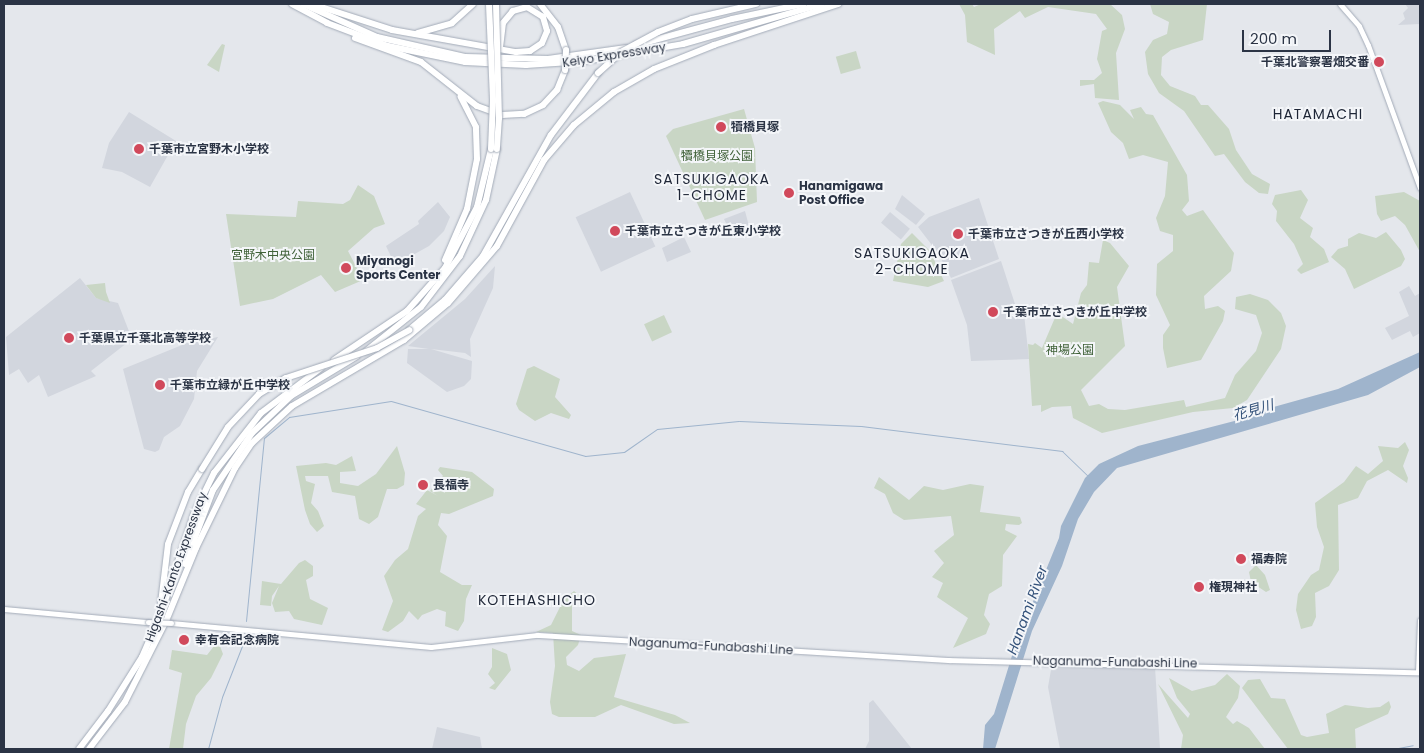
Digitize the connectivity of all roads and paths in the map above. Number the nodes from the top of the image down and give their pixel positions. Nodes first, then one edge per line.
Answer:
1 (292, 4) edge
2 (304, 4) edge
3 (312, 4) edge
4 (472, 4) edge
5 (489, 4) edge
6 (496, 4) edge
7 (540, 4) edge
8 (756, 4) edge
9 (803, 4) edge
10 (822, 4) edge
11 (838, 4) edge
12 (1340, 4) edge
13 (327, 23) junction
14 (392, 30) junction
15 (421, 62) junction
16 (499, 118) junction
17 (494, 149) junction
18 (1420, 188) edge
19 (464, 235) junction
20 (495, 244) junction
21 (485, 258) junction
22 (4, 609) edge
23 (160, 616) junction
24 (168, 616) junction
25 (1420, 620) edge
26 (1419, 672) edge
27 (118, 697) junction
28 (75, 749) edge
29 (80, 749) edge
30 (90, 749) edge

1 - 13 highway, Keiyo Expressway
2 - 9 highway, Keiyo Expressway
3 - 14 highway
4 - 14 highway
5 - 17 highway, Higashi-Kanto Expressway, bridge
6 - 16 highway, Higashi-Kanto Expressway, bridge
7 - 15 highway, bridge
8 - 20 highway, bridge
10 - 13 highway, Keiyo Expressway
11 - 20 highway
12 - 18 main road
13 - 15 highway
14 - 16 highway, bridge
15 - 19 highway
16 - 17 highway, Higashi-Kanto Expressway, bridge
17 - 19 highway, Higashi-Kanto Expressway
17 - 19 highway, Higashi-Kanto Expressway
19 - 23 highway, Higashi-Kanto Expressway
19 - 24 highway, Higashi-Kanto Expressway
20 - 21 highway
21 - 23 highway, bridge
21 - 24 highway
22 - 26 main road, Naganuma-Funabashi Line, bridge
23 - 27 highway, Higashi-Kanto Expressway
24 - 30 highway, Higashi-Kanto Expressway
25 - 26 main road
27 - 28 highway
27 - 29 highway, Higashi-Kanto Expressway

